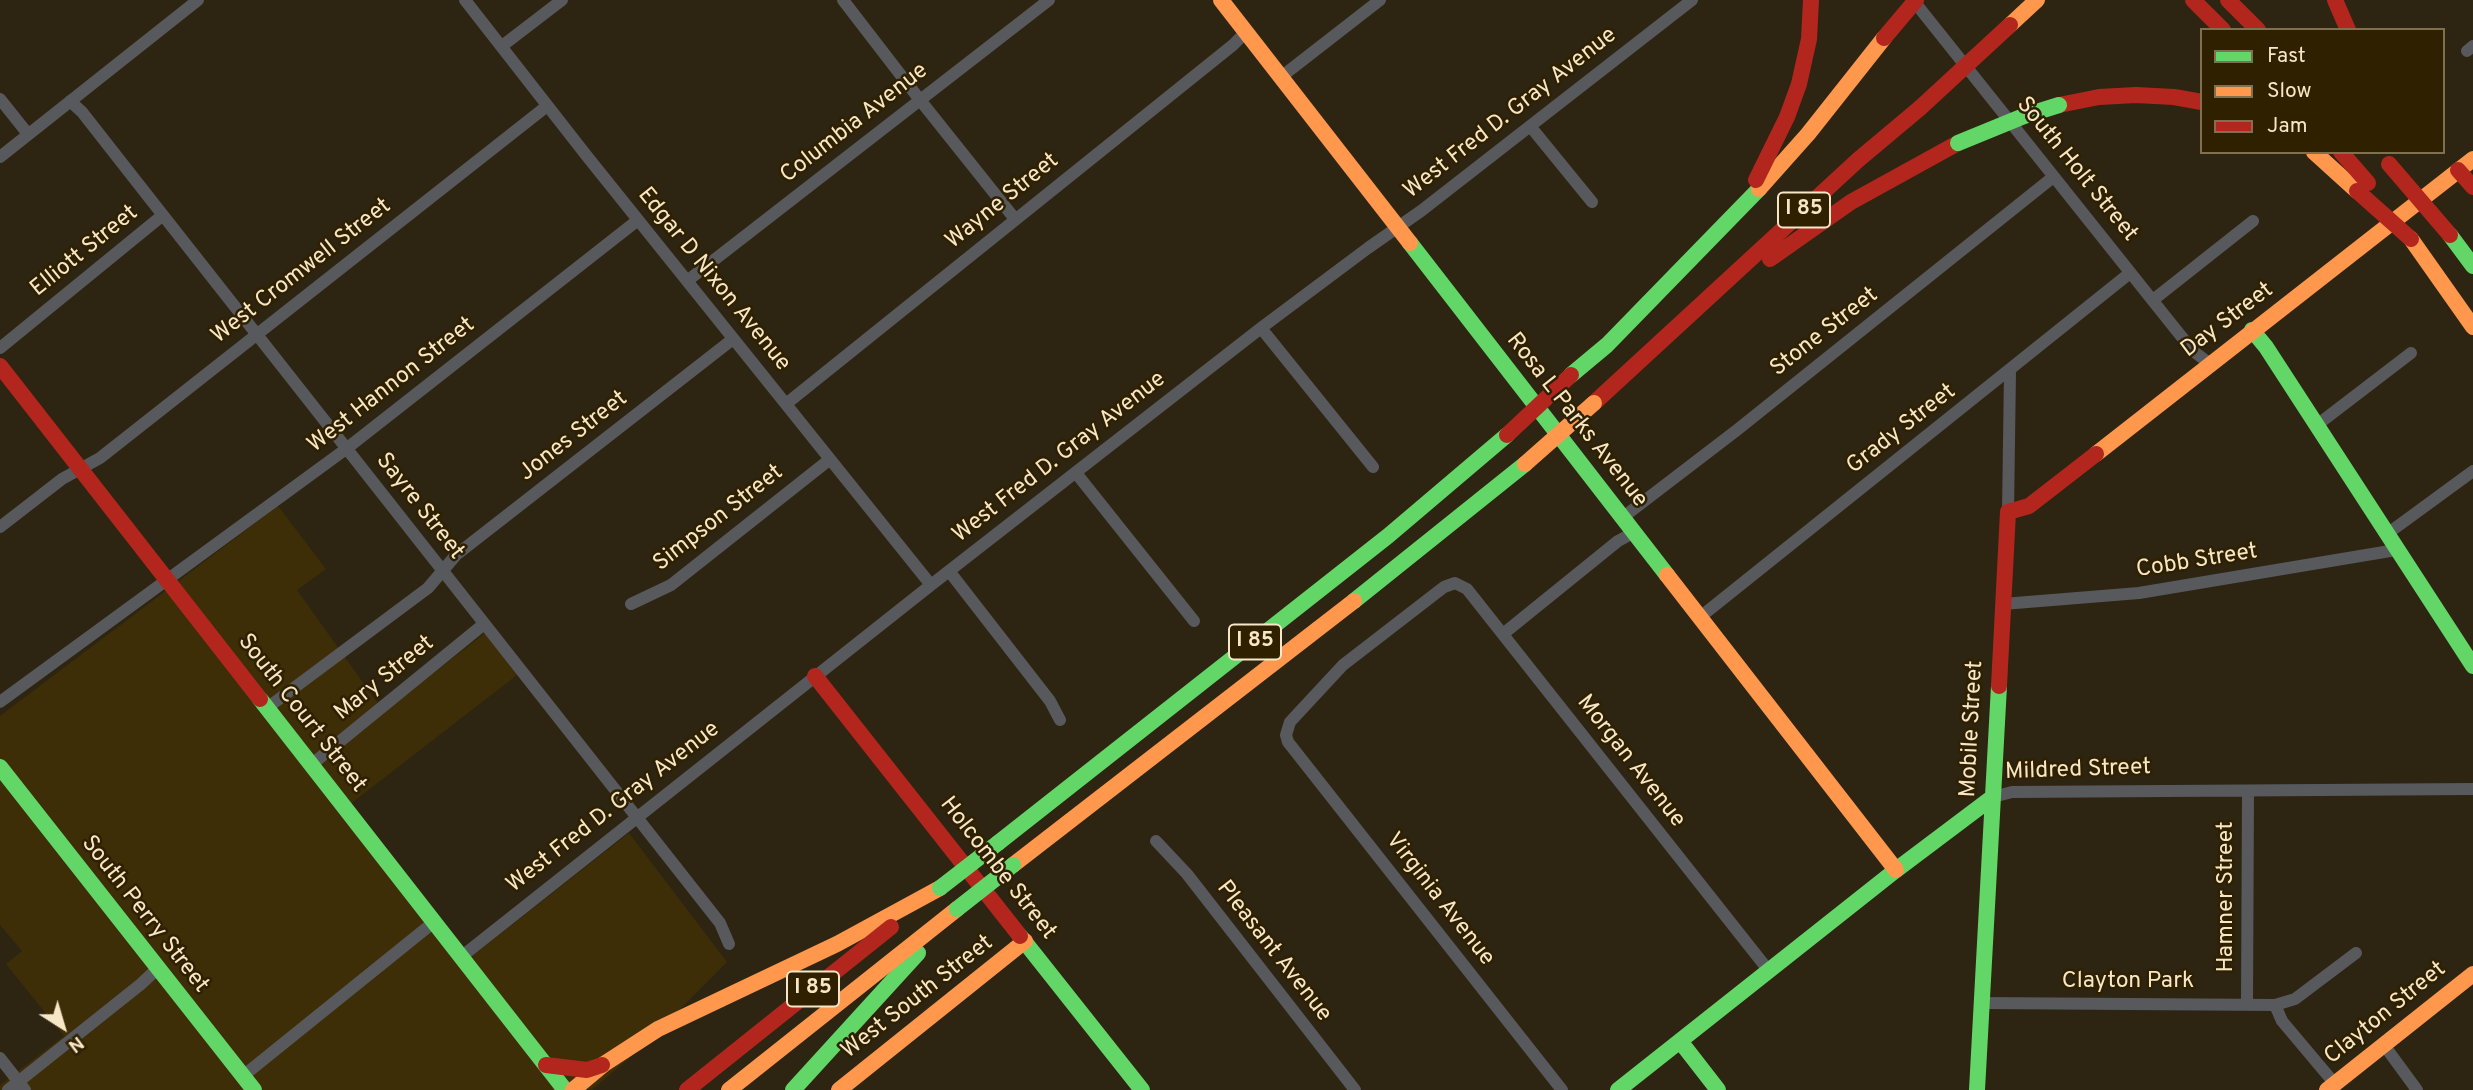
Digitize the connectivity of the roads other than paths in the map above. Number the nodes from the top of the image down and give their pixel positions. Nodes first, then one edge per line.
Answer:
1 (198, 0) edge
2 (465, 0) edge
3 (562, 0) edge
4 (844, 0) edge
5 (1049, 0) edge
6 (1221, 0) edge
7 (1380, 0) edge
8 (1811, 0) edge
9 (1914, 0) edge
10 (2035, 0) edge
11 (2193, 0) edge
12 (2228, 0) edge
13 (2335, 0) edge
14 (2350, 0) edge
15 (1689, 1) edge
16 (2220, 28) edge
17 (2256, 28) edge
18 (2347, 28) edge
19 (2355, 28) edge
20 (1246, 32) junction
21 (502, 46) junction
22 (1281, 77) junction
23 (0, 99) edge
24 (920, 100) junction
25 (71, 101) junction
26 (2200, 102) edge
27 (547, 106) junction
28 (1530, 126) junction
29 (28, 134) junction
30 (2317, 154) edge
31 (2342, 154) edge
32 (0, 157) edge
33 (2394, 158) edge
34 (2473, 159) edge
35 (2458, 170) junction
36 (2052, 178) junction
37 (2363, 187) junction
38 (2473, 187) edge
39 (1592, 202) dead end
40 (1742, 207) junction
41 (163, 215) junction
42 (1015, 219) junction
43 (638, 220) junction
44 (2253, 221) dead end
45 (1398, 227) junction
46 (2473, 266) edge
47 (2130, 273) junction
48 (687, 281) junction
49 (2153, 300) junction
50 (1691, 316) junction
51 (2473, 327) edge
52 (1261, 328) junction
53 (2252, 330) junction
54 (256, 334) junction
55 (733, 339) junction
56 (0, 348) edge
57 (2411, 353) dead end
58 (2209, 363) junction
59 (0, 366) edge
60 (2010, 371) junction
61 (786, 404) junction
62 (2317, 425) junction
63 (346, 449) junction
64 (830, 460) junction
65 (1373, 467) dead end
66 (81, 469) junction
67 (2473, 471) edge
68 (1076, 472) junction
69 (2008, 512) junction
70 (1622, 518) junction
71 (0, 527) edge
72 (1633, 533) junction
73 (2386, 534) junction
74 (2396, 550) junction
75 (443, 571) junction
76 (949, 571) junction
77 (168, 580) junction
78 (931, 585) junction
79 (631, 604) dead end
80 (2003, 604) junction
81 (1699, 618) junction
82 (1194, 621) dead end
83 (484, 624) junction
84 (1503, 634) junction
85 (2473, 664) edge
86 (816, 676) junction
87 (0, 702) edge
88 (267, 708) junction
89 (1060, 720) dead end
90 (1286, 735) joint
91 (311, 765) junction
92 (0, 767) edge
93 (2473, 789) edge
94 (2248, 791) junction
95 (1993, 797) junction
96 (636, 817) junction
97 (1157, 841) dead end
98 (1896, 870) junction
99 (940, 888) junction
100 (957, 909) junction
101 (434, 922) junction
102 (1025, 941) junction
103 (729, 944) dead end
104 (2356, 953) dead end
105 (461, 957) junction
106 (157, 969) junction
107 (1769, 971) junction
108 (2473, 974) edge
109 (1982, 1003) junction
110 (2247, 1003) junction
111 (2275, 1004) junction
112 (1680, 1041) junction
113 (2384, 1045) junction
114 (0, 1058) edge
115 (604, 1063) junction
116 (546, 1065) junction
117 (243, 1076) junction
118 (17, 1087) edge
119 (2331, 1087) edge
120 (845, 1088) edge
121 (254, 1090) edge
122 (565, 1090) edge
123 (573, 1090) edge
124 (687, 1090) edge
125 (729, 1090) edge
126 (793, 1090) edge
127 (1142, 1090) edge
128 (1355, 1090) edge
129 (1562, 1090) edge
130 (1618, 1090) edge
131 (1718, 1090) edge
132 (1977, 1090) edge
133 (2417, 1090) edge

1 - 25 street
2 - 21 street, Edgar D Nixon Avenue
3 - 21 street
4 - 24 street
5 - 24 street, Columbia Avenue
6 - 20 main road, Rosa L Parks Avenue
7 - 22 street
8 - 40 main road
9 - 36 street, South Holt Street
9 - 40 main road, I 85, bridge
10 - 50 main road, I 85, bridge
11 - 16 main road
12 - 17 main road
13 - 18 main road
14 - 19 main road
15 - 28 street, West Fred D. Gray Avenue
20 - 22 main road, Rosa L Parks Avenue
20 - 42 street, Wayne Street
21 - 27 street, Edgar D Nixon Avenue
22 - 45 main road, Rosa L Parks Avenue
23 - 29 street
24 - 42 street
24 - 48 street, Columbia Avenue
25 - 29 street
25 - 41 street, Sayre Street
26 - 50 main road, bridge
27 - 43 street, Edgar D Nixon Avenue
27 - 54 street, West Cromwell Street
28 - 39 street
28 - 45 street, West Fred D. Gray Avenue
29 - 32 street
30 - 37 main road
31 - 37 main road
33 - 46 main road, bridge
34 - 35 main road, Day Street
35 - 38 main road
35 - 53 main road, Day Street
36 - 47 street, South Holt Street
36 - 70 street, Stone Street
37 - 51 main road, bridge
40 - 99 main road, I 85, bridge
41 - 54 street, Sayre Street
41 - 56 street, Elliott Street
42 - 61 street, Wayne Street
43 - 48 street, Edgar D Nixon Avenue
43 - 63 street, West Hannon Street
44 - 49 street
45 - 52 street, West Fred D. Gray Avenue
45 - 70 main road, Rosa L Parks Avenue
47 - 49 street, South Holt Street
47 - 60 street, Grady Street
48 - 55 street, Edgar D Nixon Avenue
49 - 58 street, South Holt Street
50 - 100 main road, I 85, bridge
52 - 65 street
52 - 68 street, West Fred D. Gray Avenue
53 - 58 main road, Day Street
53 - 62 main road
54 - 63 street, Sayre Street
54 - 66 street, West Cromwell Street
55 - 61 street, Edgar D Nixon Avenue
55 - 75 street, Jones Street
57 - 62 street
58 - 69 main road, Day Street
59 - 66 main road, South Court Street
60 - 69 street, Mobile Street
60 - 81 street, Grady Street
61 - 64 street, Edgar D Nixon Avenue
62 - 73 main road
63 - 75 street, Sayre Street
63 - 77 street, West Hannon Street
64 - 78 street, Edgar D Nixon Avenue
64 - 79 street, Simpson Street
66 - 71 street, West Cromwell Street
66 - 77 main road, South Court Street
67 - 73 street
68 - 76 street, West Fred D. Gray Avenue
68 - 82 street
69 - 80 main road, Mobile Street
70 - 72 main road, Rosa L Parks Avenue
72 - 81 main road, Rosa L Parks Avenue
72 - 84 street
73 - 74 main road
74 - 80 street, Cobb Street
74 - 85 main road
75 - 83 street, Sayre Street
75 - 88 street, Jones Street
76 - 78 street, West Fred D. Gray Avenue
76 - 89 street
77 - 87 street, West Hannon Street
77 - 88 main road, South Court Street
78 - 86 street, West Fred D. Gray Avenue
80 - 95 main road, Mobile Street
81 - 98 main road, Rosa L Parks Avenue
83 - 91 street, Mary Street
83 - 96 street, Sayre Street
84 - 90 street, Morgan Avenue
84 - 107 street, Morgan Avenue
86 - 96 street, West Fred D. Gray Avenue
86 - 102 main road, Holcombe Street
88 - 91 main road, South Court Street
90 - 129 street, Virginia Avenue
91 - 101 main road, South Court Street
92 - 106 main road, South Perry Street
93 - 94 street, Mildred Street
94 - 95 street, Mildred Street
94 - 110 street, Hamner Street
95 - 98 main road, Mildred Street
95 - 109 main road, Mobile Street
96 - 103 street, Sayre Street
96 - 105 street, West Fred D. Gray Avenue
97 - 128 street, Pleasant Avenue
98 - 107 main road, Mildred Street
99 - 115 main road
99 - 124 main road, I 85
100 - 125 main road, I 85
100 - 126 main road
101 - 105 main road, South Court Street
101 - 117 street
102 - 120 main road, West South Street
102 - 127 main road, Holcombe Street
104 - 111 street
105 - 116 main road, South Court Street
106 - 117 main road, South Perry Street
106 - 118 street
107 - 112 main road, Mildred Street
108 - 113 main road, Clayton Street
109 - 110 street, Clayton Park
109 - 132 main road, Mobile Street
110 - 111 street, Clayton Park
111 - 119 street
112 - 130 main road, Mildred Street
112 - 131 main road
113 - 119 main road, Clayton Street
113 - 133 street
114 - 118 street
115 - 116 main road
115 - 123 main road
116 - 122 main road, South Court Street
117 - 121 main road, South Perry Street

